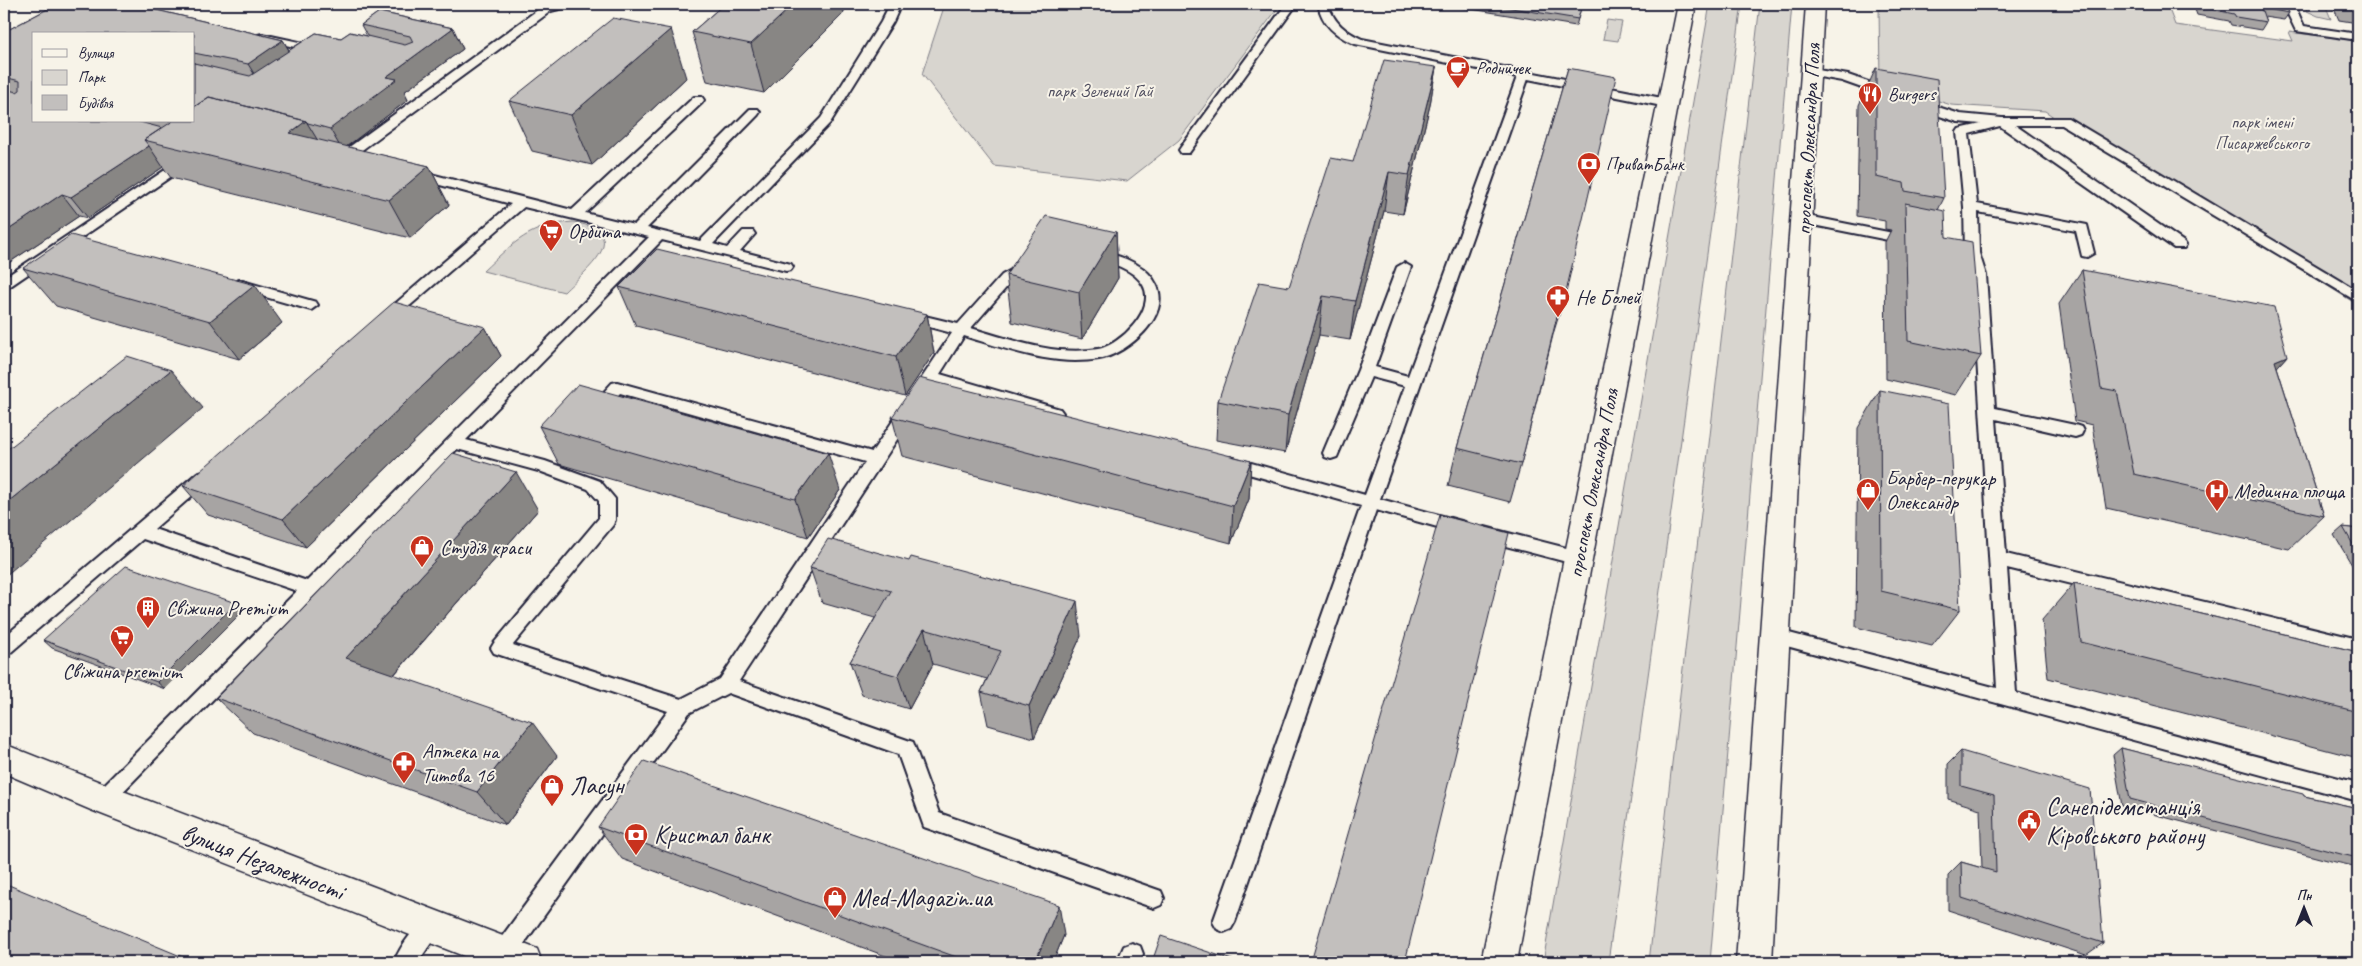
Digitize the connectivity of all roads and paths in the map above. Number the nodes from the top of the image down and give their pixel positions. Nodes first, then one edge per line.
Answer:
1 (567, 4) edge
2 (895, 4) edge
3 (1291, 4) edge
4 (1322, 4) edge
5 (1686, 4) edge
6 (1815, 4) edge
7 (2290, 4) edge
8 (247, 33) edge
9 (2358, 37) edge
10 (306, 61) edge
11 (1812, 73) junction
12 (1524, 75) junction
13 (698, 100) dead end
14 (1667, 103) junction
15 (754, 112) dead end
16 (2002, 122) junction
17 (199, 150) edge
18 (1185, 150) dead end
19 (364, 161) edge
20 (401, 170) edge
21 (521, 202) junction
22 (1970, 207) junction
23 (575, 215) junction
24 (1804, 219) junction
25 (637, 230) junction
26 (748, 234) dead end
27 (659, 235) junction
28 (73, 238) junction
29 (92, 243) edge
30 (1925, 244) edge
31 (2179, 245) dead end
32 (703, 246) junction
33 (730, 253) junction
34 (1085, 253) edge
35 (2087, 253) dead end
36 (1033, 261) edge
37 (1404, 266) dead end
38 (786, 268) dead end
39 (225, 281) edge
40 (4, 284) edge
41 (2358, 297) edge
42 (311, 305) dead end
43 (895, 314) edge
44 (377, 327) edge
45 (961, 330) junction
46 (1366, 370) junction
47 (930, 376) junction
48 (1413, 383) junction
49 (1989, 412) junction
50 (1073, 418) edge
51 (584, 424) edge
52 (2075, 431) dead end
53 (455, 443) junction
54 (558, 453) edge
55 (1331, 453) dead end
56 (875, 460) junction
57 (1217, 460) edge
58 (215, 467) edge
59 (545, 467) junction
60 (1370, 504) junction
61 (140, 531) junction
62 (1578, 558) junction
63 (1999, 559) junction
64 (311, 589) junction
65 (1774, 636) junction
66 (2358, 646) edge
67 (4, 648) edge
68 (726, 685) junction
69 (2007, 699) junction
70 (682, 707) junction
71 (4, 758) edge
72 (2358, 792) edge
73 (102, 799) junction
74 (1154, 898) dead end
75 (1224, 922) dead end
76 (431, 927) junction
77 (514, 958) edge
78 (405, 962) edge
79 (1499, 962) edge
80 (1754, 962) edge

1 - 19 lane
2 - 32 lane
3 - 18 lane
4 - 12 lane
5 - 14 main road, проспект Олександра Поля
6 - 11 main road, проспект Олександра Поля
7 - 9 lane
8 - 10 lane
11 - 16 lane
11 - 24 main road, проспект Олександра Поля
12 - 14 lane
12 - 48 lane
13 - 23 lane
14 - 62 main road, проспект Олександра Поля
15 - 25 lane
16 - 22 lane
16 - 31 lane
16 - 41 lane
17 - 28 lane
20 - 21 lane
21 - 23 lane
21 - 44 lane
22 - 35 lane
22 - 49 lane
23 - 25 lane
24 - 30 lane
24 - 65 main road, проспект Олександра Поля
25 - 27 lane
26 - 33 lane
27 - 32 lane
27 - 53 lane
28 - 29 lane
28 - 40 lane
32 - 33 lane
33 - 38 lane
34 - 45 lane
36 - 45 lane
37 - 46 lane
39 - 42 lane
43 - 45 lane
45 - 47 lane
46 - 48 lane
46 - 55 lane
47 - 50 lane
47 - 56 lane
48 - 60 lane
49 - 52 lane
49 - 63 lane
51 - 56 lane
53 - 59 lane
53 - 64 lane
54 - 59 lane
56 - 68 lane
57 - 60 lane
58 - 61 lane
59 - 70 lane
60 - 62 lane
60 - 75 lane
61 - 64 lane
61 - 67 lane
62 - 79 main road, проспект Олександра Поля
63 - 66 lane
63 - 69 lane
64 - 73 lane
65 - 69 lane
65 - 80 main road, проспект Олександра Поля
68 - 70 lane
68 - 74 lane
69 - 72 lane
70 - 77 lane
71 - 73 main road, вулиця Незалежності
73 - 76 main road, вулиця Незалежності
76 - 77 main road, вулиця Незалежності
76 - 78 lane

